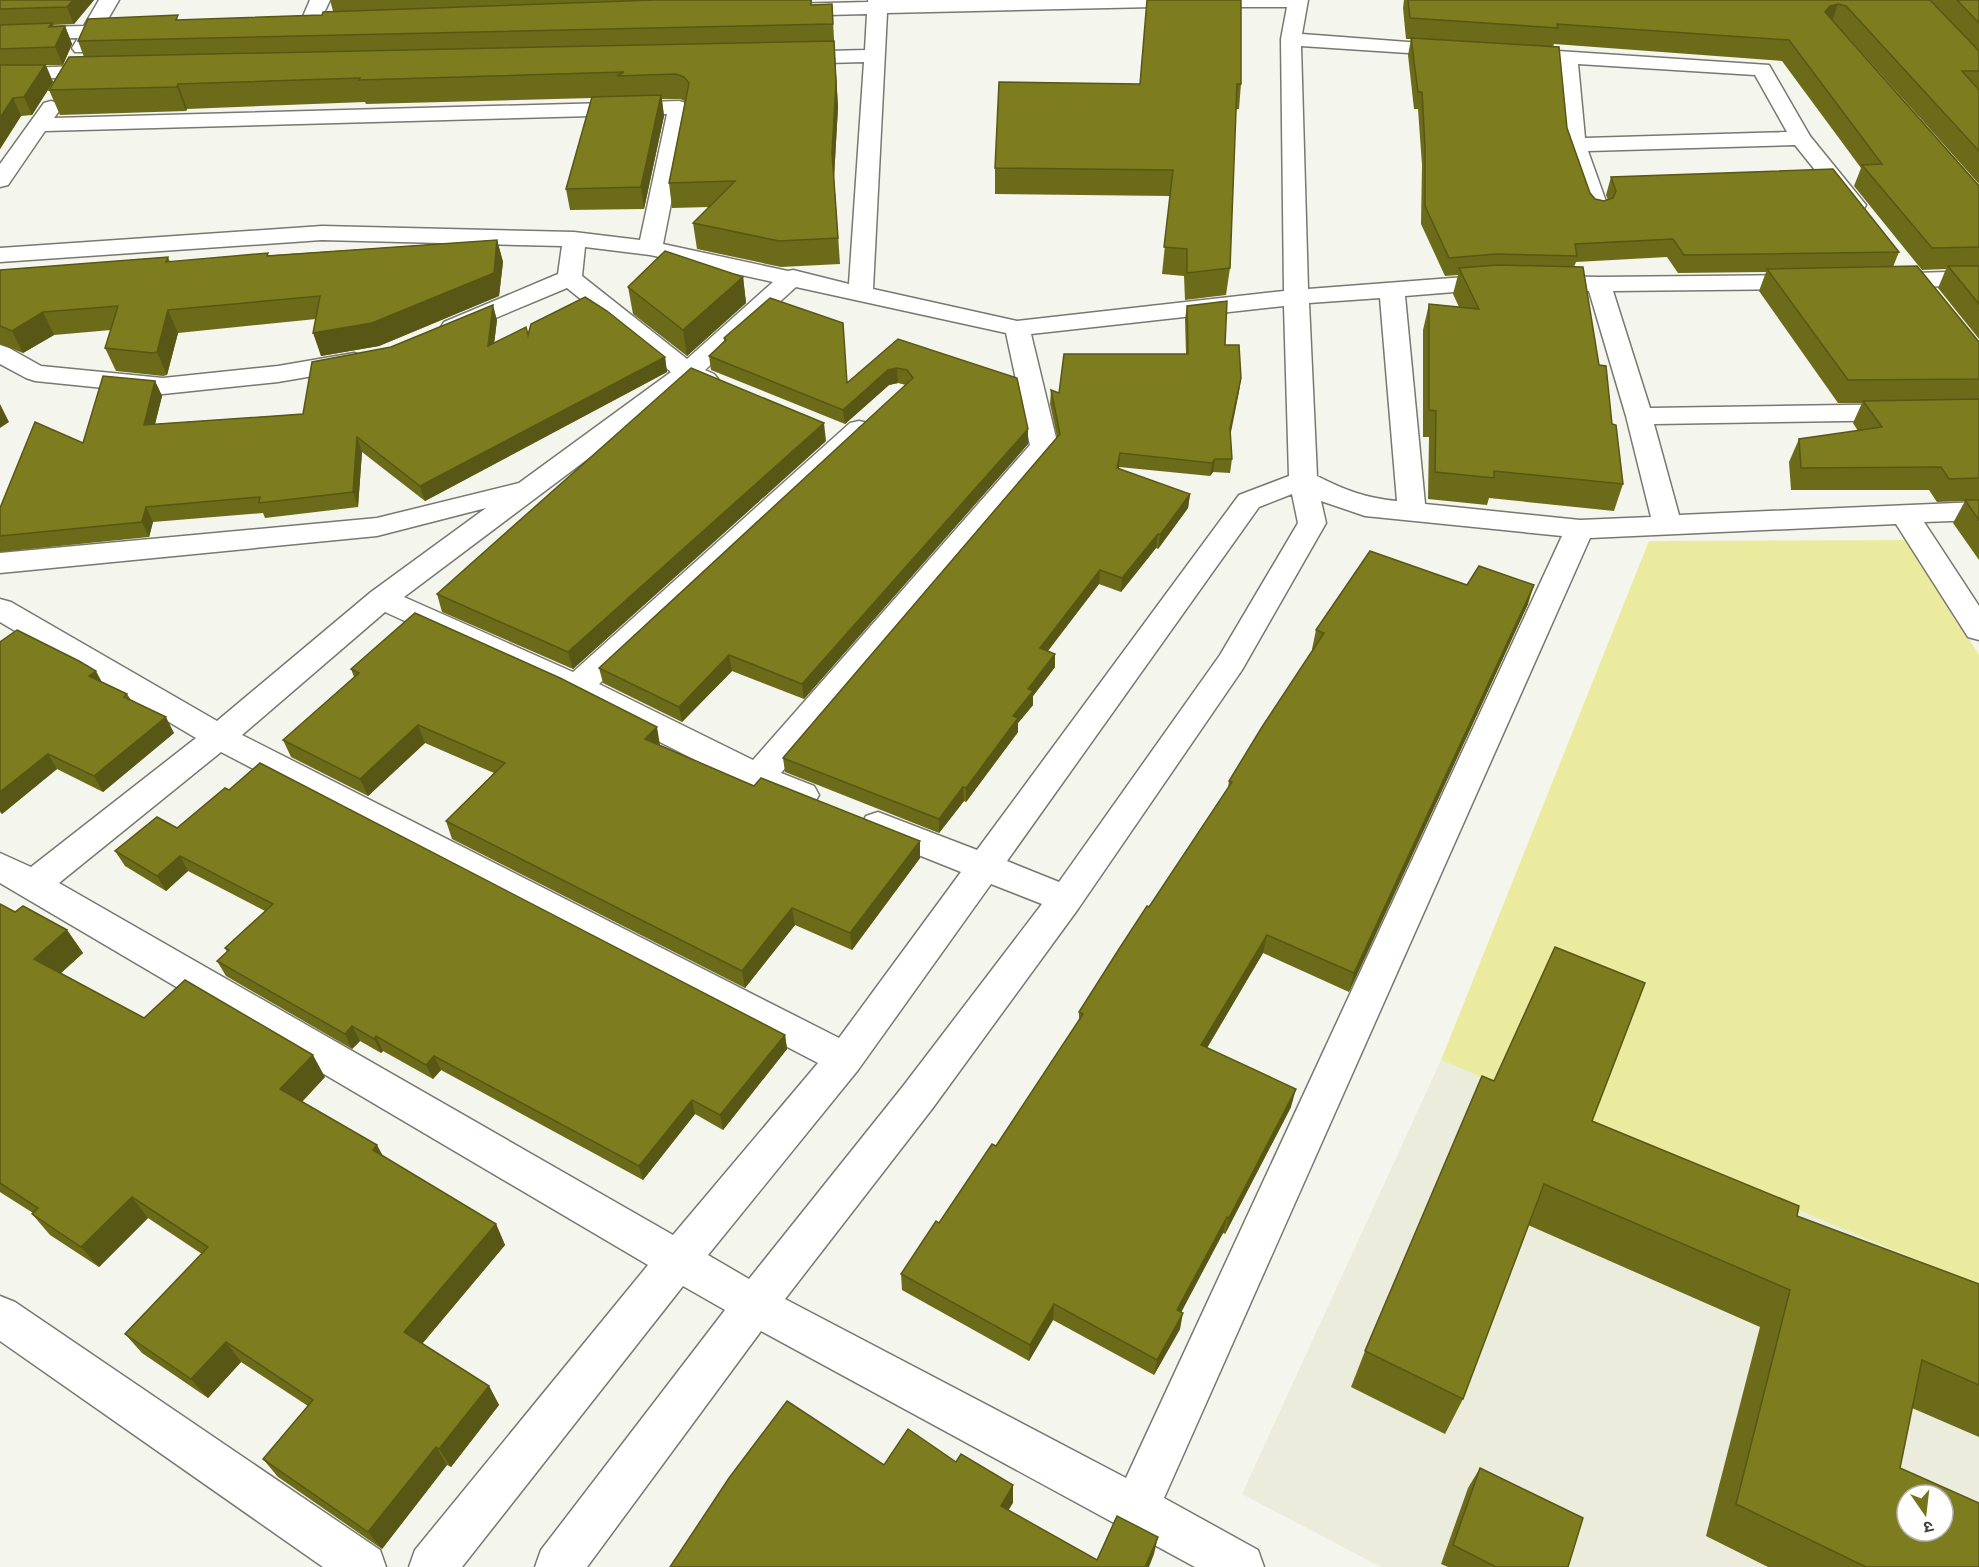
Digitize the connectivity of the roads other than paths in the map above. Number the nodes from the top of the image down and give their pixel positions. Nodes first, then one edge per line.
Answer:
1 (110, 0) edge
2 (320, 0) edge
3 (1154, 0) edge
4 (1298, 0) edge
5 (1011, 2) edge
6 (878, 3) edge
7 (773, 10) edge
8 (332, 27) edge
9 (285, 28) edge
10 (308, 28) junction
11 (147, 30) edge
12 (90, 31) junction
13 (0, 34) edge
14 (1291, 39) junction
15 (1468, 51) edge
16 (1490, 52) edge
17 (876, 56) junction
18 (1567, 57) junction
19 (770, 58) edge
20 (119, 71) edge
21 (72, 72) junction
22 (0, 75) edge
23 (40, 125) junction
24 (1801, 138) junction
25 (1575, 145) junction
26 (0, 180) edge
27 (1599, 210) edge
28 (1865, 218) edge
29 (574, 239) junction
30 (650, 248) junction
31 (0, 255) edge
32 (793, 277) junction
33 (570, 278) junction
34 (1979, 278) edge
35 (1599, 284) junction
36 (1392, 290) junction
37 (860, 295) junction
38 (1296, 297) junction
39 (1017, 327) junction
40 (429, 337) edge
41 (0, 353) edge
42 (375, 357) edge
43 (687, 372) junction
44 (730, 389) edge
45 (881, 408) edge
46 (1979, 411) edge
47 (1639, 416) junction
48 (1303, 480) junction
49 (532, 487) junction
50 (1979, 511) edge
51 (1412, 512) junction
52 (1904, 514) junction
53 (1666, 525) junction
54 (1580, 529) junction
55 (0, 563) edge
56 (382, 599) junction
57 (0, 609) edge
58 (1979, 630) edge
59 (577, 686) junction
60 (219, 738) junction
61 (758, 777) junction
62 (983, 868) junction
63 (17, 875) edge
64 (1066, 899) junction
65 (845, 1059) junction
66 (679, 1258) junction
67 (755, 1305) junction
68 (0, 1316) edge
69 (1137, 1508) junction
70 (363, 1567) edge
71 (432, 1567) edge
72 (558, 1567) edge
73 (1241, 1567) edge

1 - 12 street
2 - 10 street
3 - 4 street
3 - 5 street
4 - 14 street
5 - 6 street
6 - 7 street
6 - 17 street
8 - 10 street
9 - 10 street
11 - 12 street
12 - 13 street
12 - 21 street
14 - 15 street
14 - 38 street
16 - 18 street
17 - 19 street
17 - 37 street
18 - 24 street
18 - 25 street
20 - 21 street
21 - 22 street
21 - 23 street
23 - 26 street
23 - 30 street
24 - 25 street
24 - 28 street
25 - 27 street
29 - 30 street
29 - 31 street
29 - 33 street
30 - 32 street
32 - 37 street
32 - 43 street
33 - 40 street
33 - 43 street
34 - 35 street
35 - 36 street
35 - 47 street
36 - 38 street
36 - 51 street
37 - 39 street
38 - 39 street
38 - 48 street
39 - 61 street
41 - 42 street
43 - 44 street
43 - 49 street
45 - 59 street
46 - 47 street
47 - 53 street
48 - 51 street
48 - 62 street
48 - 64 street
49 - 55 street
49 - 56 street
50 - 52 street
51 - 54 street
52 - 53 street
52 - 58 street
53 - 54 street
54 - 69 street
56 - 59 street
56 - 60 street
57 - 60 street
59 - 61 street
60 - 63 street
60 - 65 street
61 - 62 street
62 - 64 street
62 - 65 street
63 - 66 street
64 - 67 street
65 - 66 street
66 - 67 street
66 - 71 street
67 - 69 street
67 - 72 street
68 - 70 street
69 - 73 street

